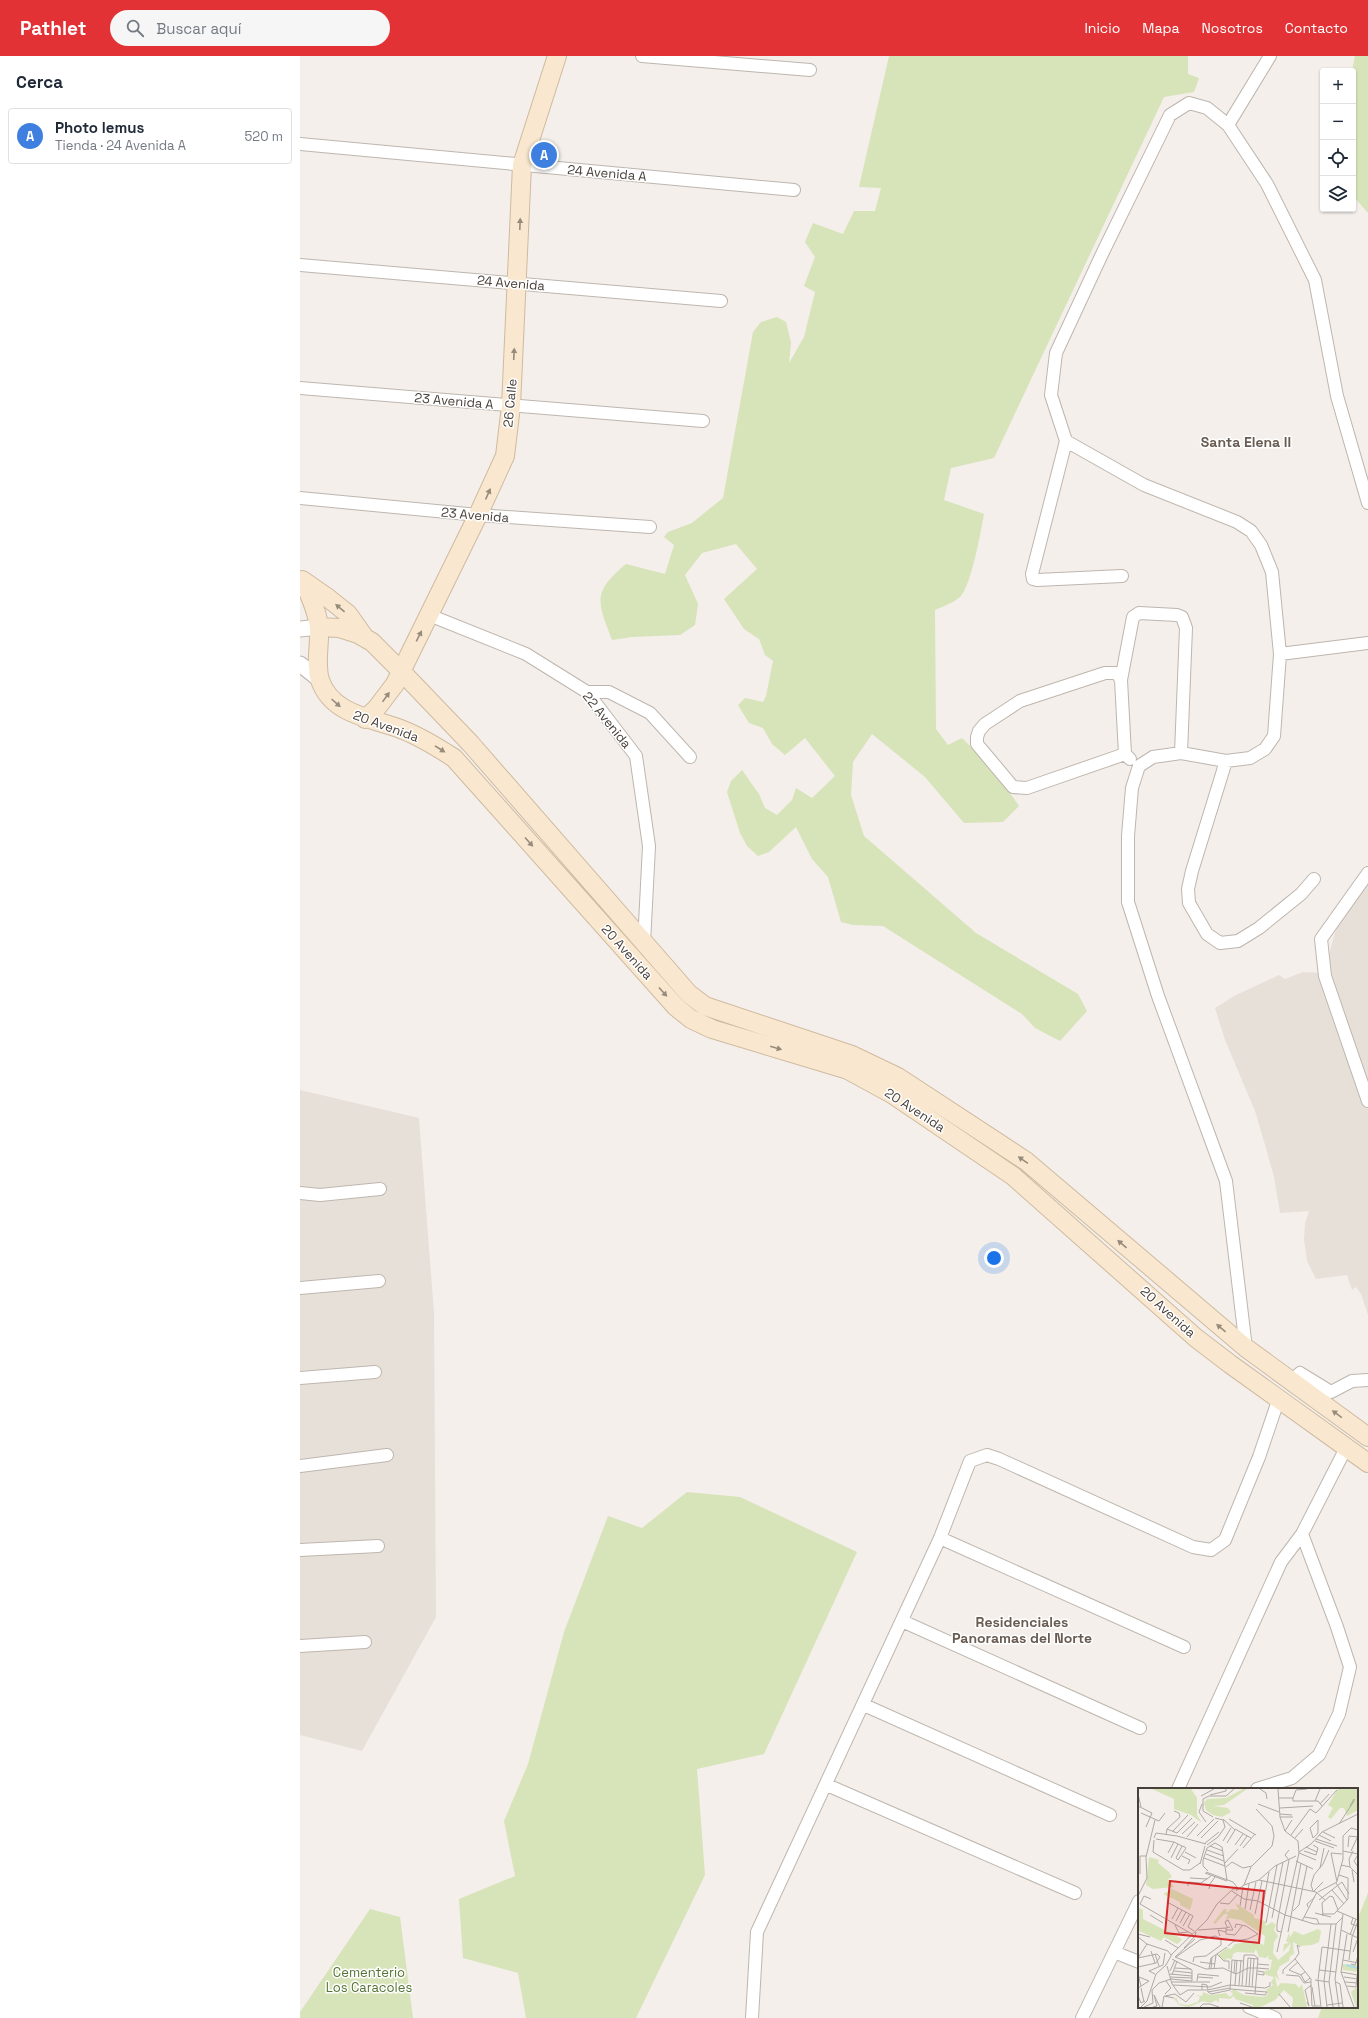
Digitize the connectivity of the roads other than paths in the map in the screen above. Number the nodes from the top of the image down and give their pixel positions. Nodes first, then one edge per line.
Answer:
1 (556, 56) edge
2 (642, 56) edge
3 (1270, 56) edge
4 (810, 70) dead end
5 (1228, 125) junction
6 (300, 144) edge
7 (522, 165) junction
8 (794, 190) dead end
9 (300, 265) edge
10 (518, 284) junction
11 (721, 301) dead end
12 (300, 388) edge
13 (511, 406) junction
14 (703, 422) dead end
15 (1066, 441) junction
16 (300, 498) edge
17 (1368, 503) edge
18 (478, 515) junction
19 (650, 527) dead end
20 (1122, 576) dead end
21 (301, 577) edge
22 (429, 615) junction
23 (319, 627) junction
24 (300, 629) edge
25 (365, 638) junction
26 (1368, 643) edge
27 (1280, 654) junction
28 (300, 664) edge
29 (401, 671) junction
30 (320, 680) junction
31 (1121, 680) junction
32 (587, 692) junction
33 (365, 719) junction
34 (1181, 753) junction
35 (1125, 754) junction
36 (690, 757) dead end
37 (1226, 761) junction
38 (1139, 766) junction
39 (1368, 873) edge
40 (1314, 879) dead end
41 (644, 943) junction
42 (1368, 1101) edge
43 (380, 1189) dead end
44 (300, 1193) edge
45 (379, 1281) dead end
46 (300, 1288) edge
47 (1246, 1348) junction
48 (375, 1372) dead end
49 (300, 1378) edge
50 (1368, 1380) edge
51 (1292, 1381) junction
52 (1279, 1398) junction
53 (1368, 1437) edge
54 (1347, 1446) junction
55 (387, 1455) dead end
56 (1368, 1463) edge
57 (300, 1466) edge
58 (1302, 1534) junction
59 (940, 1538) junction
60 (378, 1546) dead end
61 (300, 1550) edge
62 (902, 1621) junction
63 (364, 1642) dead end
64 (300, 1646) edge
65 (1184, 1647) dead end
66 (864, 1705) junction
67 (1140, 1728) dead end
68 (826, 1785) junction
69 (1178, 1788) edge
70 (1260, 1788) edge
71 (1110, 1815) dead end
72 (1075, 1893) dead end
73 (1138, 1903) edge
74 (1114, 1952) junction
75 (1138, 1962) edge
76 (1250, 2008) edge
77 (752, 2018) edge
78 (1082, 2018) edge
79 (1275, 2018) edge

1 - 7 main road, 26 Calle
2 - 4 street
3 - 5 street
5 - 15 street
5 - 17 street
6 - 7 street, 24 Avenida A
7 - 8 street, 24 Avenida A
10 -> 7 main road, 26 Calle
9 - 10 street, 24 Avenida
10 - 11 street, 24 Avenida
13 -> 10 main road, 26 Calle
12 - 13 street, 23 Avenida A
13 - 14 street, 23 Avenida A
18 -> 13 main road, 26 Calle
15 - 20 street
15 - 27 street
16 - 18 street, 23 Avenida
18 - 19 street, 23 Avenida
18 - 22 main road, 26 Calle
21 - 23 main road
25 -> 21 main road
29 -> 22 main road, 26 Calle
22 - 32 street, 22 Avenida
23 - 24 street
23 - 25 main road, 20 Avenida
23 - 30 main road, 20 Avenida
25 - 29 main road, 20 Avenida
26 - 27 street
27 - 37 street
28 - 30 street
33 -> 29 main road, 26 Calle
29 - 41 main road, 20 Avenida
30 -> 33 main road, 20 Avenida
31 - 34 street
31 - 35 street
31 - 35 street
32 - 36 street
32 - 41 street, 22 Avenida
33 -> 52 main road, 20 Avenida
34 - 37 street
34 - 38 street
35 - 38 street
37 - 40 street
38 - 47 street
39 - 42 street
47 -> 41 main road, 20 Avenida
43 - 44 street
45 - 46 street
47 - 51 main road, 20 Avenida
48 - 49 street
50 - 51 street
53 -> 51 main road, 20 Avenida
52 - 54 main road, 20 Avenida
52 - 59 street
54 - 56 main road, 20 Avenida
54 - 58 street
55 - 57 street
58 - 69 street
58 - 70 street
59 - 62 street
59 - 65 street
60 - 61 street
62 - 66 street
62 - 67 street
63 - 64 street
66 - 68 street
66 - 71 street
68 - 72 street
68 - 77 street
73 - 74 street
74 - 75 street
74 - 78 street
76 - 79 street

